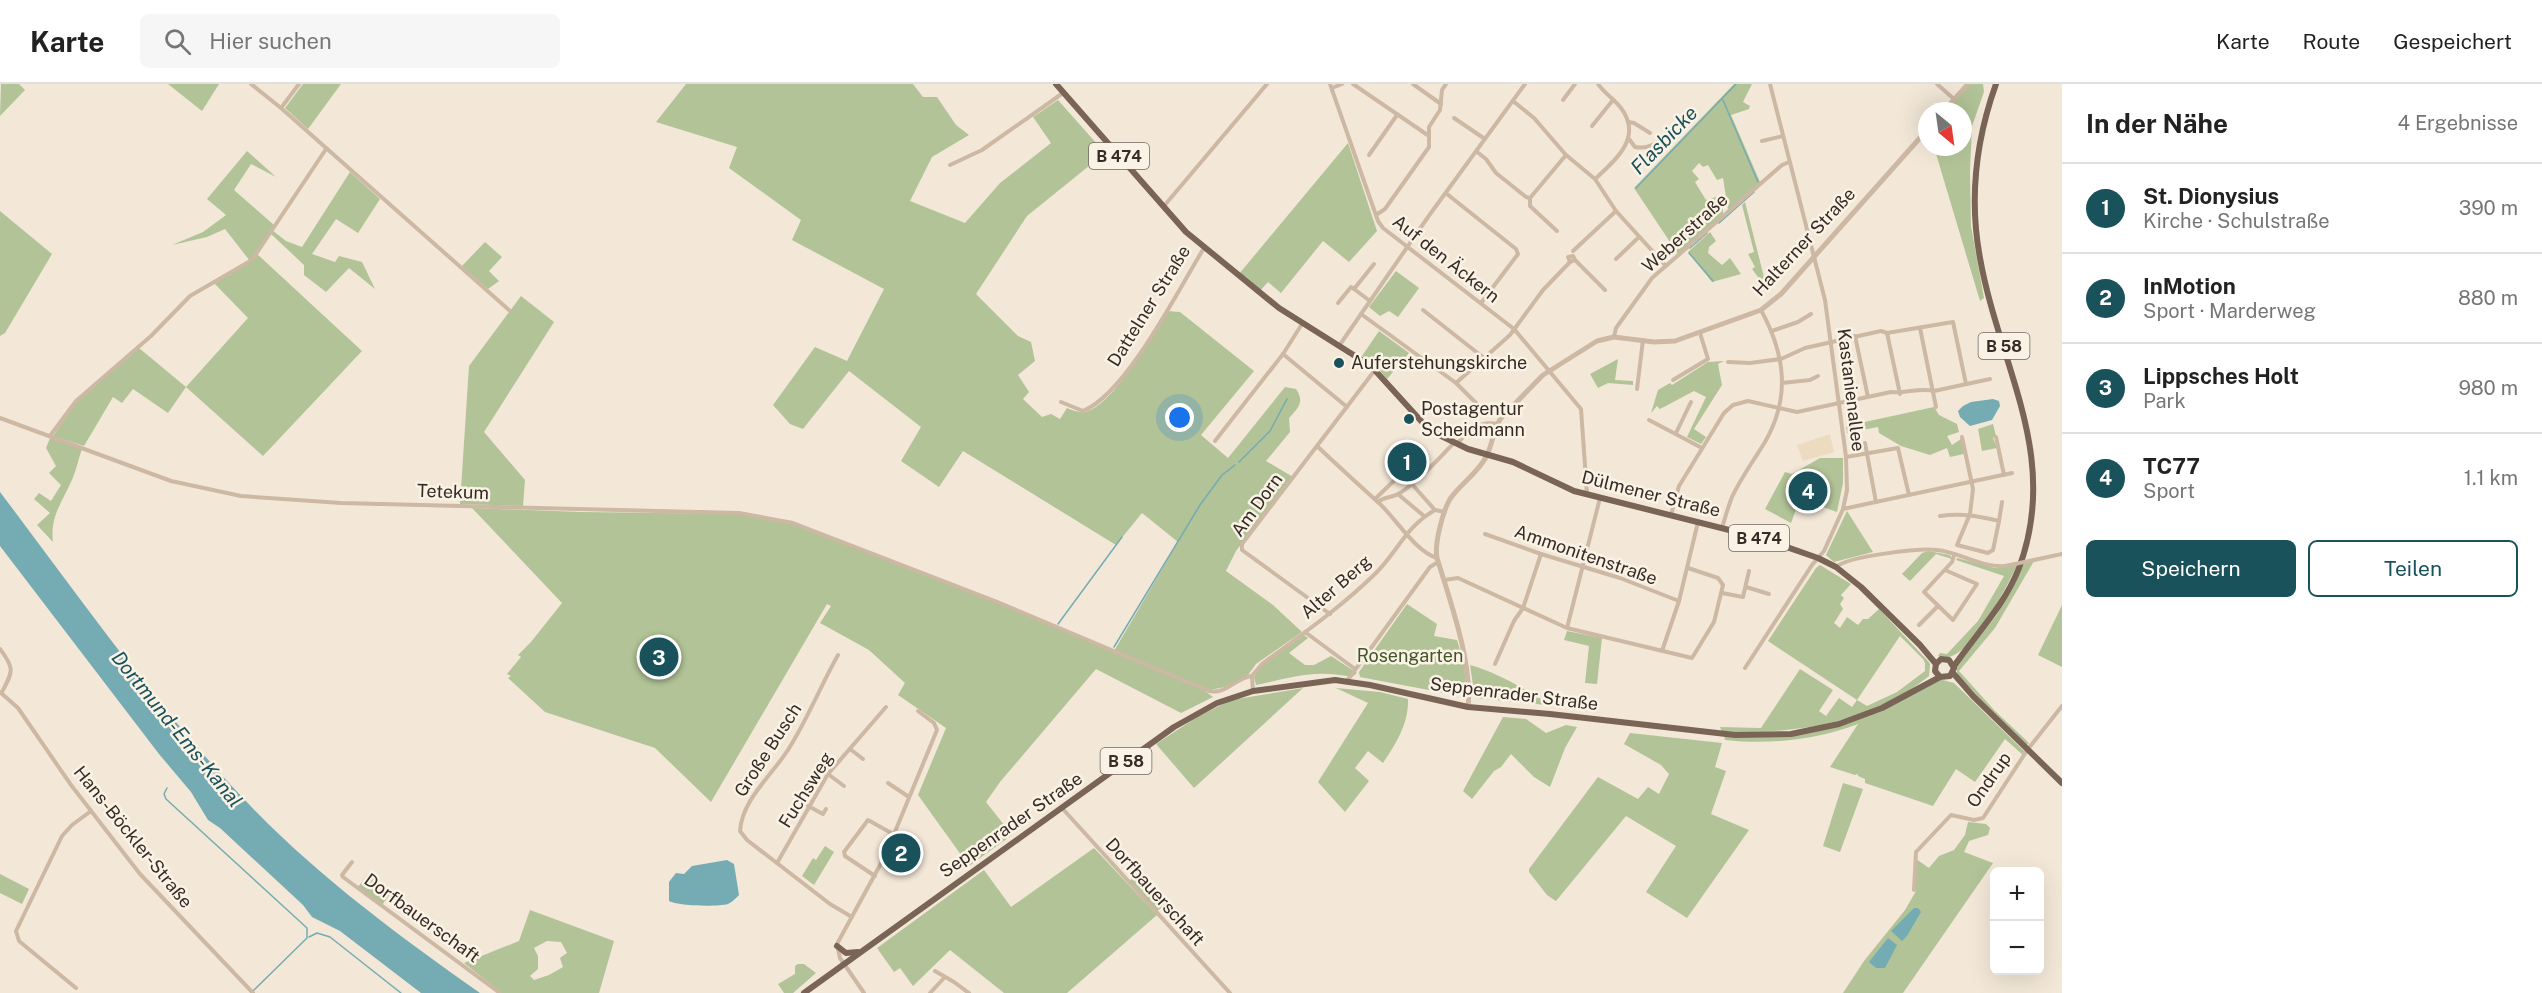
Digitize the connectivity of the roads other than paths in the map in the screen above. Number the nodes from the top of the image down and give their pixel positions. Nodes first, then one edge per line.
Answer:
1 (251, 84) edge
2 (299, 84) edge
3 (1056, 84) edge
4 (1267, 84) edge
5 (1342, 84) edge
6 (1353, 84) edge
7 (1413, 84) edge
8 (1446, 84) edge
9 (1525, 84) edge
10 (1575, 84) edge
11 (1598, 84) edge
12 (1770, 84) edge
13 (1937, 84) edge
14 (1968, 84) edge
15 (1996, 84) edge
16 (1331, 86) edge
17 (1064, 93) junction
18 (1955, 99) junction
19 (1563, 100) dead end
20 (1613, 100) junction
21 (1513, 101) junction
22 (1952, 102) edge
23 (1441, 104) junction
24 (281, 108) junction
25 (1397, 115) junction
26 (1682, 117) dead end
27 (1454, 118) dead end
28 (1628, 122) junction
29 (1592, 126) dead end
30 (1650, 133) dead end
31 (1429, 136) junction
32 (1783, 136) junction
33 (1485, 139) junction
34 (1629, 139) junction
35 (1918, 140) edge
36 (1762, 141) dead end
37 (1635, 147) junction
38 (326, 149) junction
39 (1477, 152) junction
40 (1623, 152) junction
41 (1369, 155) dead end
42 (1566, 155) junction
43 (1789, 162) junction
44 (950, 165) dead end
45 (1595, 178) junction
46 (1447, 194) junction
47 (1530, 198) junction
48 (1163, 206) junction
49 (1616, 211) junction
50 (1376, 215) junction
51 (1557, 231) dead end
52 (1639, 237) junction
53 (1204, 248) junction
54 (1408, 248) junction
55 (1574, 251) dead end
56 (1814, 256) junction
57 (1616, 259) dead end
58 (1374, 264) dead end
59 (1666, 266) junction
60 (1354, 289) junction
61 (1605, 290) dead end
62 (1370, 301) junction
63 (1338, 303) dead end
64 (1481, 303) junction
65 (509, 310) dead end
66 (1423, 310) dead end
67 (1761, 310) junction
68 (1361, 314) junction
69 (1811, 314) dead end
70 (1302, 324) junction
71 (1920, 328) junction
72 (1514, 330) junction
73 (1772, 331) junction
74 (1700, 333) junction
75 (1887, 333) junction
76 (1855, 336) junction
77 (1614, 337) junction
78 (1643, 340) junction
79 (1831, 342) junction
80 (1339, 346) junction
81 (1283, 354) junction
82 (1484, 358) junction
83 (1781, 359) junction
84 (1728, 362) dead end
85 (1375, 370) junction
86 (1550, 370) junction
87 (1818, 376) dead end
88 (1990, 379) dead end
89 (1673, 380) dead end
90 (1782, 383) junction
91 (1456, 384) junction
92 (1966, 384) junction
93 (1637, 389) dead end
94 (1934, 391) junction
95 (1900, 394) junction
96 (1868, 397) junction
97 (1061, 402) dead end
98 (1691, 402) dead end
99 (1839, 404) junction
100 (1347, 407) junction
101 (1936, 407) dead end
102 (1481, 408) dead end
103 (1778, 408) junction
104 (0, 418) edge
105 (1649, 420) dead end
106 (1497, 424) junction
107 (1676, 433) junction
108 (50, 436) junction
109 (1962, 437) dead end
110 (1996, 437) dead end
111 (1215, 441) dead end
112 (1456, 443) junction
113 (1865, 443) dead end
114 (1317, 447) junction
115 (1702, 448) junction
116 (1487, 454) junction
117 (1867, 455) junction
118 (1846, 457) junction
119 (2012, 473) dead end
120 (2004, 475) junction
121 (1972, 481) junction
122 (1412, 483) junction
123 (1587, 493) junction
124 (1399, 495) junction
125 (1909, 495) junction
126 (1600, 498) junction
127 (1377, 501) junction
128 (1876, 502) junction
129 (2002, 502) dead end
130 (1843, 509) junction
131 (1434, 510) junction
132 (1445, 513) junction
133 (1970, 514) junction
134 (1424, 516) junction
135 (1671, 516) junction
136 (1940, 516) dead end
137 (2000, 521) junction
138 (1698, 522) junction
139 (1722, 528) junction
140 (1406, 534) junction
141 (1485, 534) dead end
142 (1541, 554) junction
143 (2062, 554) edge
144 (1954, 555) junction
145 (1818, 558) junction
146 (1438, 560) junction
147 (1836, 567) junction
148 (1584, 568) junction
149 (1688, 568) junction
150 (1946, 570) junction
151 (1749, 571) dead end
152 (1444, 580) junction
153 (1746, 587) junction
154 (1722, 593) junction
155 (1769, 594) dead end
156 (1679, 601) junction
157 (1938, 606) junction
158 (1523, 608) junction
159 (1330, 614) junction
160 (1919, 626) dead end
161 (1567, 628) junction
162 (1305, 632) junction
163 (0, 649) edge
164 (1662, 651) junction
165 (838, 655) dead end
166 (1495, 664) dead end
167 (1937, 665) junction
168 (1745, 668) dead end
169 (1355, 669) junction
170 (1951, 669) junction
171 (1252, 676) junction
172 (1940, 677) junction
173 (1348, 680) junction
174 (1253, 691) junction
175 (1, 692) edge
176 (1913, 692) junction
177 (2062, 706) edge
178 (886, 707) dead end
179 (1468, 707) junction
180 (918, 711) dead end
181 (850, 749) junction
182 (2028, 749) junction
183 (863, 759) dead end
184 (828, 774) junction
185 (888, 783) dead end
186 (2062, 783) edge
187 (844, 786) dead end
188 (909, 797) junction
189 (808, 806) junction
190 (1061, 808) junction
191 (826, 809) dead end
192 (91, 811) junction
193 (893, 834) junction
194 (352, 862) dead end
195 (777, 863) junction
196 (875, 876) junction
197 (1914, 890) dead end
198 (852, 917) junction
199 (837, 946) junction
200 (861, 952) junction
201 (844, 964) junction
202 (935, 971) dead end
203 (944, 978) junction
204 (76, 988) dead end
205 (863, 991) edge
206 (253, 993) edge
207 (500, 993) edge
208 (804, 993) edge
209 (856, 993) edge
210 (930, 993) edge
211 (969, 993) edge
212 (1230, 993) edge

1 - 24 street
2 - 24 street
3 - 17 main road, Dattelner Straße / B 474
4 - 48 street
5 - 16 street
6 - 25 street
7 - 23 street
8 - 23 street
9 - 21 street
10 - 19 street
11 - 20 street
12 - 32 street, Kastanienallee
13 - 18 street
14 - 18 street
15 - 170 main road, B 58
16 - 50 street, Auf den Äckern
17 - 44 street
17 - 48 main road, Dattelner Straße / B 474
18 - 22 street
20 - 28 street
20 - 29 street
21 - 33 street
21 - 42 street
23 - 31 street
24 - 38 street
25 - 31 street
25 - 41 street
26 - 37 street
27 - 33 street
28 - 30 street
28 - 34 street
31 - 50 street
32 - 36 street
32 - 43 street, Kastanienallee
33 - 39 street
34 - 37 street
34 - 40 street
35 - 56 street, Halterner Straße
37 - 40 street
38 - 65 street
38 - 108 street
39 - 46 street
39 - 47 street
40 - 45 street
42 - 45 street
42 - 47 street
43 - 56 street, Kastanienallee
43 - 59 street, Weberstraße
45 - 49 street
46 - 54 street
46 - 64 street
47 - 51 street
48 - 53 main road, Dattelner Straße / B 474
49 - 52 street
49 - 55 street
50 - 54 street, Auf den Äckern
52 - 57 street
52 - 59 street
53 - 70 main road, Dattelner Straße / B 474
53 - 97 street, Dattelner Straße
54 - 62 street
54 - 64 street, Auf den Äckern
56 - 67 street, Halterner Straße
56 - 79 street, Kastanienallee
58 - 60 street
59 - 77 street, Weberstraße
60 - 62 street
60 - 63 street
61 - 72 street
62 - 68 street
64 - 72 street, Auf den Äckern
66 - 82 street
67 - 73 street
67 - 74 street, Halterner Straße
68 - 80 street
68 - 91 street
69 - 73 street
70 - 80 main road, Dattelner Straße / B 474
70 - 81 street
71 - 75 street
71 - 92 street
71 - 94 street
72 - 82 street
72 - 86 street, Auf den Äckern
73 - 83 street
74 - 78 street, Halterner Straße
74 - 89 street
75 - 76 street
75 - 95 street
76 - 79 street
76 - 96 street
77 - 78 street, Halterner Straße
77 - 86 street, Halterner Straße
78 - 93 street
79 - 83 street
79 - 99 street, Kastanienallee
80 - 85 main road, Dattelner Straße / B 474
81 - 100 street
81 - 111 street
82 - 91 street
83 - 84 street
83 - 90 street
85 - 100 street
85 - 112 main road, Dattelner Straße / B 474
86 - 106 street, Halterner Straße
86 - 123 street, Auf den Äckern
87 - 90 street
88 - 92 street
90 - 103 street
91 - 102 street
92 - 94 street
94 - 95 street
94 - 101 street
95 - 96 street
96 - 99 street
98 - 107 street
99 - 103 street
99 - 118 street, Kastanienallee
100 - 114 street
103 - 115 street
103 - 139 street
104 - 108 street, Tetekum
105 - 107 street
106 - 112 street
106 - 116 street, Halterner Straße
107 - 115 street
108 - 171 street, Tetekum
109 - 121 street
110 - 120 street
112 - 116 main road, Dattelner Straße / B 474
112 - 122 street
113 - 117 street
114 - 127 street
114 - 159 street, Am Dorn
115 - 135 street
116 - 123 main road, Dülmener Straße / B 474
116 - 132 street, Halterner Straße
117 - 118 street
117 - 125 street
117 - 128 street
118 - 130 street, Kastanienallee
119 - 120 street
120 - 121 street
121 - 125 street
121 - 133 street
122 - 124 street
122 - 127 street
122 - 131 street
123 - 126 main road, Dülmener Straße / B 474
124 - 127 street
124 - 134 street
125 - 128 street
126 - 135 main road, Dülmener Straße / B 474
126 - 148 street
127 - 140 street
128 - 130 street
129 - 137 street
130 - 145 street, Kastanienallee
131 - 132 street
131 - 134 street, Alter Berg
132 - 146 street, Halterner Straße
133 - 136 street
133 - 137 street
133 - 137 street
134 - 140 street, Alter Berg
135 - 138 main road, Dülmener Straße / B 474
138 - 139 main road, Dülmener Straße / B 474
138 - 149 street
139 - 145 main road, Dülmener Straße / B 474
140 - 146 street
140 - 159 street, Alter Berg
141 - 142 street, Ammonitenstraße
142 - 148 street, Ammonitenstraße
142 - 158 street
143 - 144 street, bridge
144 - 147 street
144 - 150 street
145 - 147 main road, Dülmener Straße / B 474
145 - 168 street, Kastanienallee
146 - 152 street
146 - 169 street
147 - 167 main road, Dülmener Straße / B 474
148 - 156 street, Ammonitenstraße
148 - 161 street
149 - 154 street
149 - 156 street
150 - 157 street
150 - 157 street
151 - 153 street
152 - 158 street
152 - 179 street
153 - 154 street
153 - 155 street
154 - 164 street
156 - 164 street
157 - 160 street
158 - 161 street
158 - 166 street
159 - 162 street, Alter Berg
161 - 164 street
162 - 169 street
162 - 171 street, Alter Berg
163 - 175 street
165 - 195 street, Große Busch
167 - 170 main road
167 - 172 main road
167 - 176 main road, Seppenrader Straße / B 58
169 - 173 street
170 - 172 main road
170 - 182 main road
171 - 174 street
172 - 176 main road, Seppenrader Straße / B 58
173 - 174 main road, Seppenrader Straße / B 58
173 - 179 main road, Seppenrader Straße / B 58
174 - 190 main road, Seppenrader Straße / B 58
175 - 192 street, Hans-Böckler-Straße
176 - 179 main road, Seppenrader Straße / B 58
177 - 182 street
178 - 181 street, Fuchsweg
180 - 188 street
181 - 183 street
181 - 184 street, Fuchsweg
182 - 186 main road
182 - 197 street, Ondrup
184 - 187 street
184 - 189 street, Fuchsweg
185 - 188 street
188 - 193 street
189 - 191 street
189 - 195 street, Fuchsweg
190 - 200 main road, Seppenrader Straße / B 58
190 - 212 street, Dorfbauerschaft
192 - 204 street
192 - 206 street, Hans-Böckler-Straße
193 - 196 street
193 - 196 street
194 - 207 street, Dorfbauerschaft
195 - 198 street, Große Busch
196 - 198 street
198 - 199 street
199 - 200 main road
199 - 201 street
200 - 201 main road, Seppenrader Straße / B 58
201 - 205 street
201 - 208 main road, Seppenrader Straße / B 58
202 - 203 street
203 - 210 street
203 - 211 street
205 - 209 street

